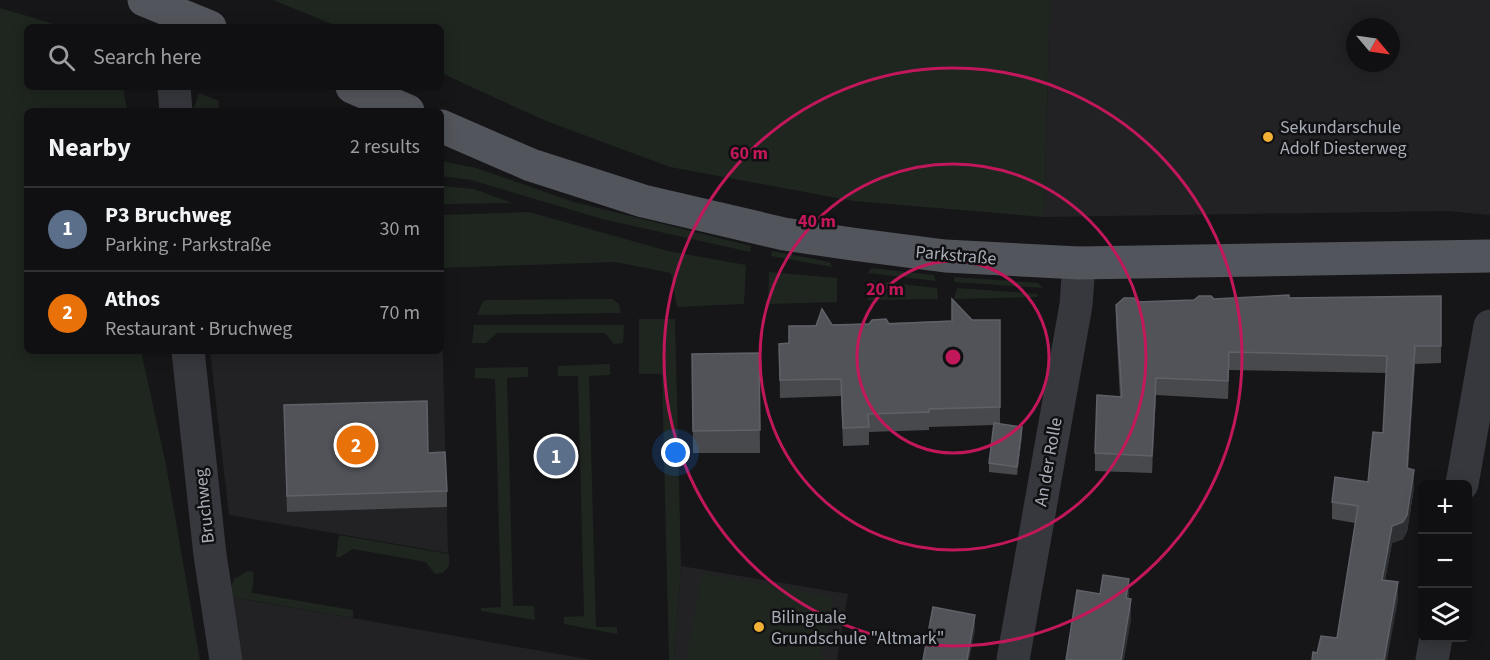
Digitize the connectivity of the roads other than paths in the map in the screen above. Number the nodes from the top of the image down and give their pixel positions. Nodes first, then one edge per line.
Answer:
1 (158, 8) edge
2 (202, 24) edge
3 (174, 90) edge
4 (359, 90) edge
5 (176, 108) edge
6 (401, 108) edge
7 (444, 127) edge
8 (1490, 256) edge
9 (1079, 263) junction
10 (1490, 326) edge
11 (188, 354) edge
12 (1463, 480) edge
13 (1435, 642) edge
14 (226, 660) edge
15 (1013, 660) edge
16 (1432, 660) edge

1 - 2 main road
3 - 5 street
4 - 6 main road
7 - 9 main road, Parkstraße
8 - 9 main road, Parkstraße
9 - 15 street, An der Rolle
10 - 12 street
11 - 14 street, Bruchweg
13 - 16 street

